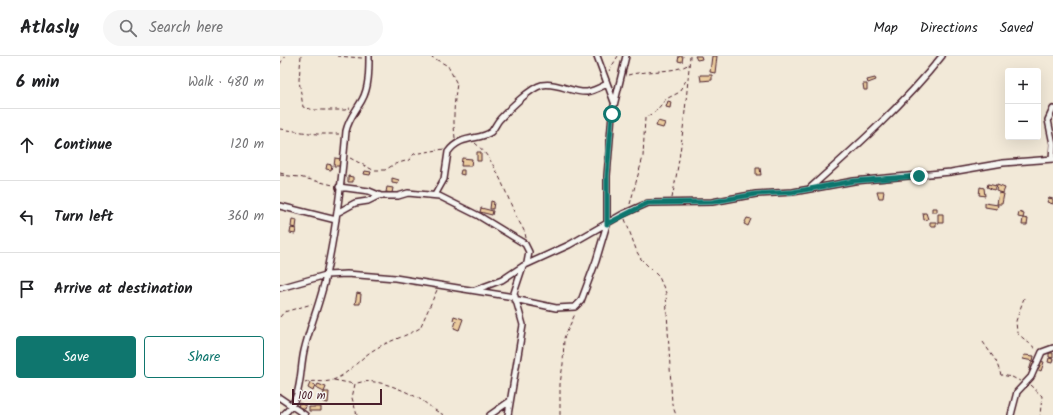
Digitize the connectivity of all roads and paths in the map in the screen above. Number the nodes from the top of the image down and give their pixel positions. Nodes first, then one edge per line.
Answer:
1 (285, 56) edge
2 (301, 56) edge
3 (337, 56) edge
4 (430, 56) edge
5 (597, 56) edge
6 (618, 56) edge
7 (626, 56) edge
8 (690, 56) edge
9 (942, 56) edge
10 (369, 57) edge
11 (280, 64) edge
12 (690, 64) junction
13 (604, 77) junction
14 (620, 78) junction
15 (687, 79) junction
16 (607, 84) junction
17 (615, 102) junction
18 (360, 104) junction
19 (1053, 109) edge
20 (280, 129) edge
21 (346, 134) junction
22 (468, 138) junction
23 (456, 145) junction
24 (450, 149) junction
25 (343, 154) junction
26 (1053, 159) edge
27 (280, 174) edge
28 (340, 187) junction
29 (809, 188) junction
30 (435, 195) junction
31 (382, 196) junction
32 (671, 202) junction
33 (280, 206) edge
34 (629, 206) dead end
35 (337, 213) junction
36 (623, 214) junction
37 (336, 220) junction
38 (607, 224) junction
39 (525, 244) junction
40 (525, 264) junction
41 (326, 274) junction
42 (438, 285) junction
43 (280, 288) edge
44 (474, 291) junction
45 (514, 298) junction
46 (1024, 298) dead end
47 (318, 303) junction
48 (578, 305) junction
49 (280, 317) edge
50 (983, 342) dead end
51 (1053, 348) edge
52 (1042, 352) junction
53 (333, 380) junction
54 (1025, 383) junction
55 (355, 384) junction
56 (300, 386) junction
57 (280, 398) edge
58 (510, 401) junction
59 (291, 406) junction
60 (282, 415) edge
61 (305, 415) edge
62 (357, 415) edge
63 (444, 415) edge
64 (490, 415) edge
65 (508, 415) edge
66 (560, 415) edge
67 (676, 415) edge
68 (1011, 415) edge
69 (1040, 415) edge

1 - 11 path
2 - 18 path
3 - 10 path
4 - 23 path
5 - 13 street
6 - 13 path
7 - 14 street
8 - 12 path
9 - 29 street
10 - 18 street
12 - 14 path
12 - 15 path
13 - 16 street
14 - 17 street
15 - 32 path
15 - 34 path
16 - 17 street
16 - 22 street
17 - 38 street
18 - 21 street
19 - 26 street
20 - 21 path
21 - 25 street
22 - 23 street
22 - 39 path
23 - 24 street
24 - 25 path
24 - 30 street
25 - 28 street
26 - 29 street
27 - 28 path
28 - 31 street
28 - 35 street
29 - 32 street
30 - 31 street
30 - 39 street
31 - 35 street
32 - 36 street
33 - 37 street
35 - 37 street
36 - 38 street
36 - 67 path
37 - 41 street
38 - 40 street
38 - 48 street
39 - 40 street
40 - 44 street
40 - 45 street
41 - 42 street
41 - 43 street
41 - 47 street
42 - 44 street
42 - 53 path
44 - 45 street
45 - 48 street
45 - 58 street
46 - 52 path
47 - 49 path
47 - 56 street
48 - 66 path
50 - 54 path
51 - 52 street
52 - 54 street
53 - 55 path
53 - 56 path
54 - 68 street
54 - 69 path
55 - 62 path
55 - 63 path
56 - 59 street
57 - 59 street
58 - 64 street
58 - 65 street
59 - 60 street
59 - 61 street

